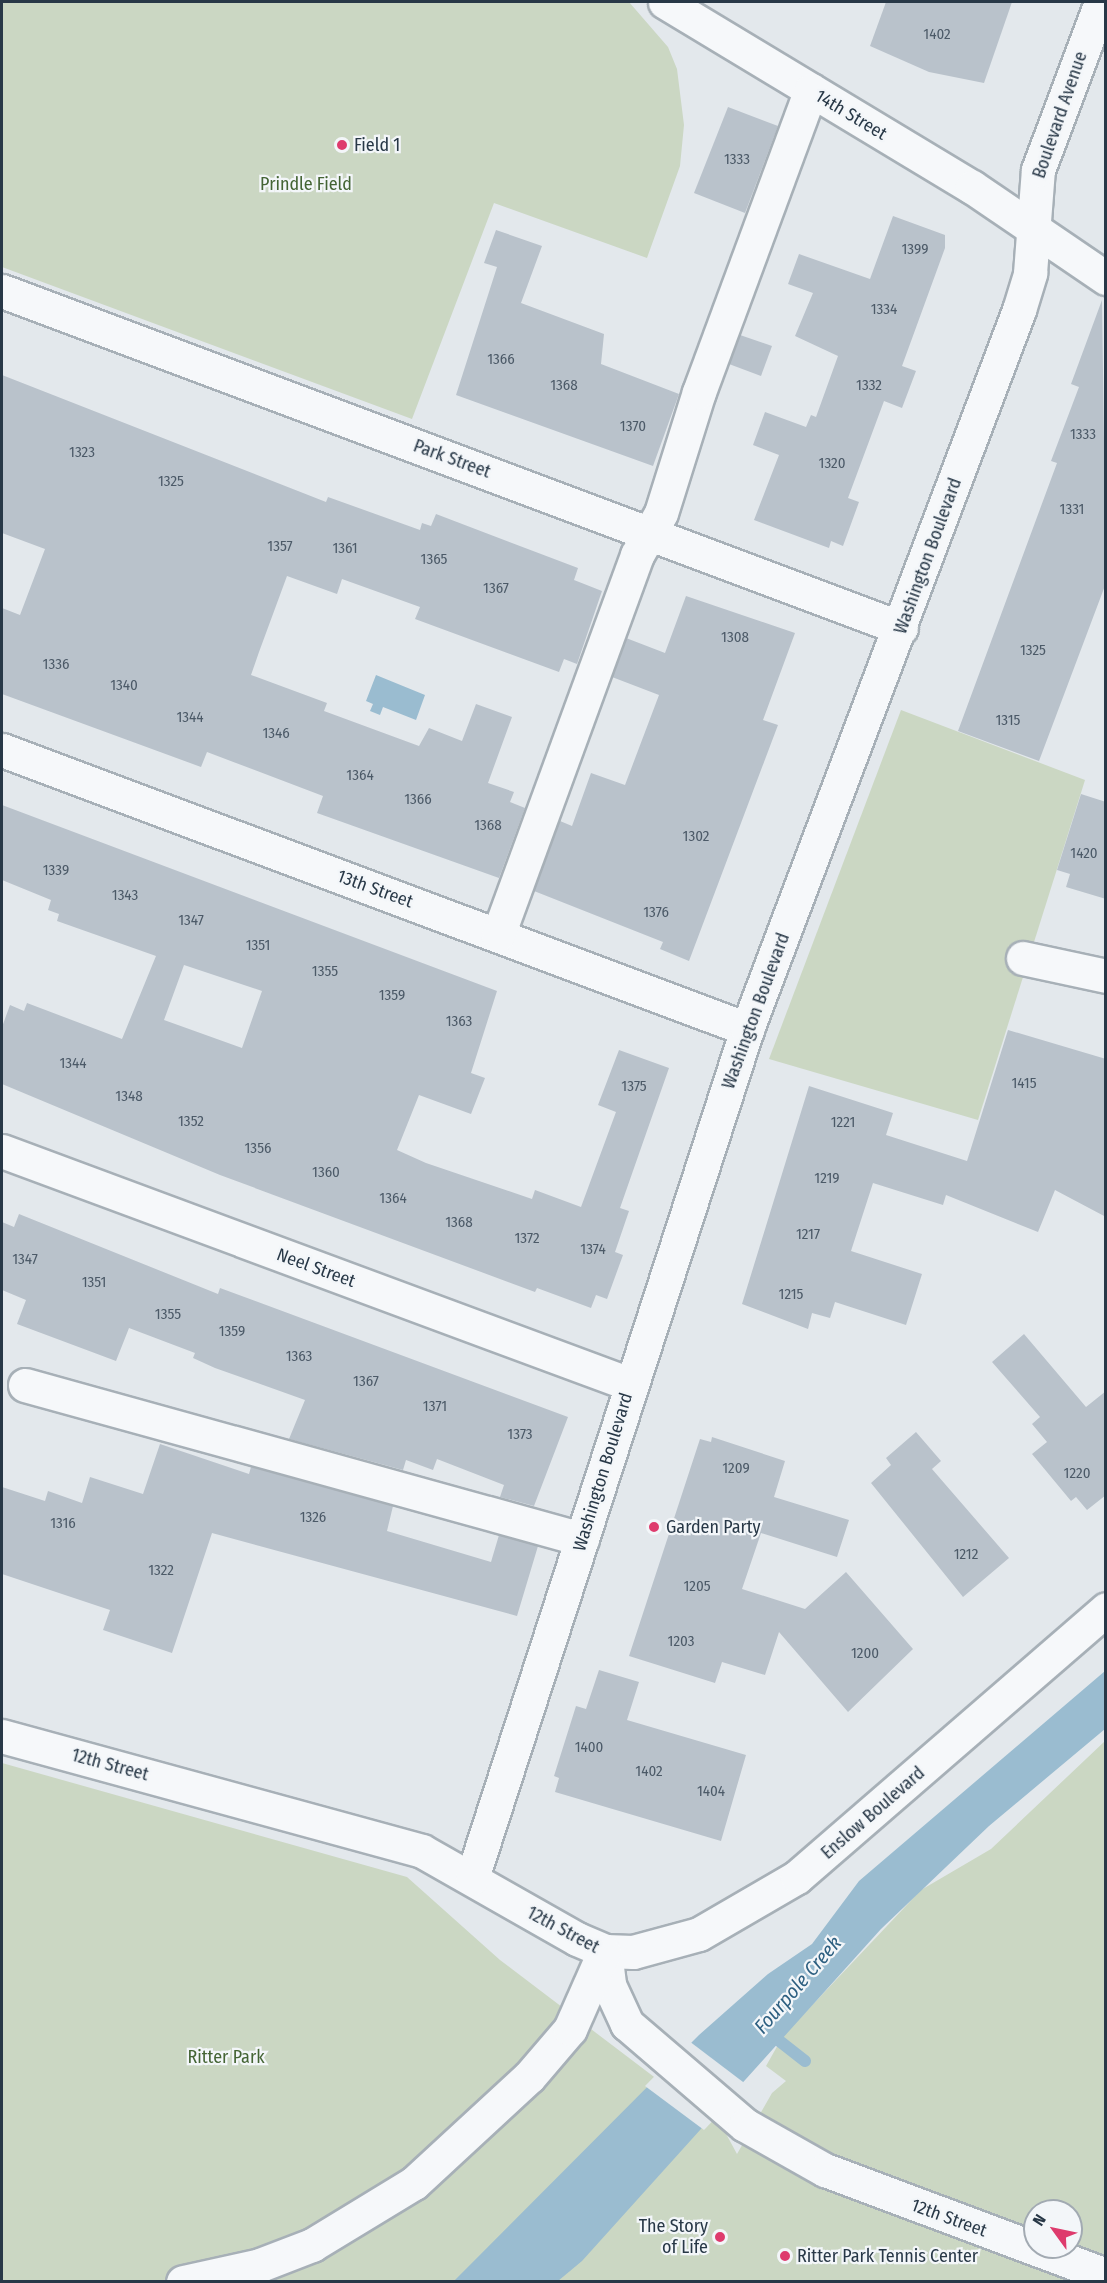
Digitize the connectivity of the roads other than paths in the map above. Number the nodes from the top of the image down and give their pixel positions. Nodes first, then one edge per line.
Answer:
1 (665, 2) edge
2 (1101, 2) edge
3 (812, 90) junction
4 (1034, 232) junction
5 (1106, 278) edge
6 (2, 291) edge
7 (650, 533) junction
8 (901, 628) junction
9 (2, 750) edge
10 (498, 935) junction
11 (1023, 958) dead end
12 (1106, 976) edge
13 (747, 1029) junction
14 (2, 1152) edge
15 (630, 1384) junction
16 (25, 1386) dead end
17 (582, 1539) junction
18 (1106, 1609) edge
19 (2, 1736) edge
20 (472, 1878) junction
21 (605, 1951) junction
22 (1106, 2275) edge
23 (183, 2282) edge

1 - 3 street, 14th Street
2 - 4 street, Boulevard Avenue
3 - 4 street, 14th Street
3 - 7 street
4 - 5 street
4 - 8 street, Washington Boulevard
6 - 7 street, Park Street
7 - 8 street, Park Street
7 - 10 street
8 - 13 street, Washington Boulevard
9 - 10 street, 13th Street
10 - 13 street, 13th Street
11 - 12 street
13 - 15 street, Washington Boulevard
14 - 15 street, Neel Street
15 - 17 street, Washington Boulevard
16 - 17 street
17 - 20 street, Washington Boulevard
18 - 21 street, Enslow Boulevard
19 - 20 street, 12th Street
20 - 21 street, 12th Street
21 - 22 street, 12th Street
21 - 23 street

